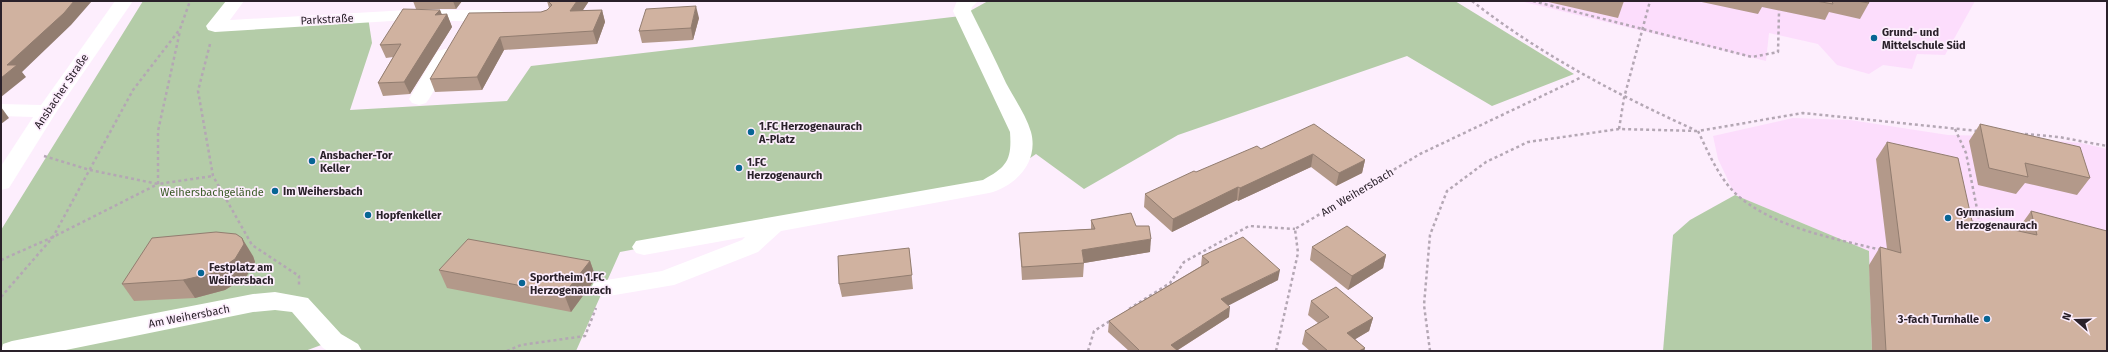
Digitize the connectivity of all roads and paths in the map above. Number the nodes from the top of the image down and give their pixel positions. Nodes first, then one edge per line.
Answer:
1 (124, 1) edge
2 (190, 1) edge
3 (235, 1) edge
4 (969, 1) edge
5 (1472, 1) edge
6 (1533, 1) edge
7 (1650, 1) edge
8 (1779, 12) dead end
9 (469, 16) junction
10 (515, 16) edge
11 (215, 26) junction
12 (1643, 28) junction
13 (180, 29) junction
14 (1582, 76) junction
15 (1624, 98) junction
16 (419, 99) dead end
17 (1, 110) edge
18 (47, 111) junction
19 (1955, 128) junction
20 (1620, 129) junction
21 (1698, 131) junction
22 (1982, 131) edge
23 (2020, 134) edge
24 (2107, 146) edge
25 (23, 150) junction
26 (90, 170) junction
27 (213, 176) junction
28 (1, 183) edge
29 (158, 184) junction
30 (774, 225) junction
31 (1981, 227) edge
32 (1295, 229) junction
33 (54, 237) junction
34 (644, 247) dead end
35 (1880, 250) junction
36 (1887, 252) edge
37 (1880, 256) edge
38 (1, 260) edge
39 (603, 288) joint
40 (1, 297) edge
41 (299, 304) junction
42 (1126, 311) edge
43 (1113, 319) edge
44 (12, 351) edge
45 (349, 351) edge
46 (507, 351) edge
47 (1088, 351) edge
48 (1276, 351) edge
49 (1430, 351) edge

1 - 18 street, Ansbacher Straße
2 - 13 path
3 - 11 street
4 - 30 street
5 - 14 path
6 - 12 path
7 - 12 path
8 - 12 path
9 - 10 street, Parkstraße
9 - 11 street, Parkstraße
9 - 16 street
11 - 27 path
12 - 15 path
13 - 26 path
13 - 29 path
14 - 15 path
14 - 32 path, Am Weihersbach
15 - 20 path
15 - 21 path
17 - 18 street
18 - 25 street, Ansbacher Straße
19 - 21 path
19 - 22 path
19 - 31 path
20 - 21 path
20 - 49 path
21 - 35 path
23 - 24 path
25 - 26 path
25 - 28 street, Ansbacher Straße
26 - 29 path
26 - 33 path
27 - 29 path
27 - 41 path
29 - 33 path
30 - 34 street
30 - 39 street
32 - 42 path
32 - 48 path
33 - 38 path
33 - 40 path
35 - 36 path
35 - 37 path
39 - 46 path
41 - 44 street, Am Weihersbach
41 - 45 street
43 - 47 path

